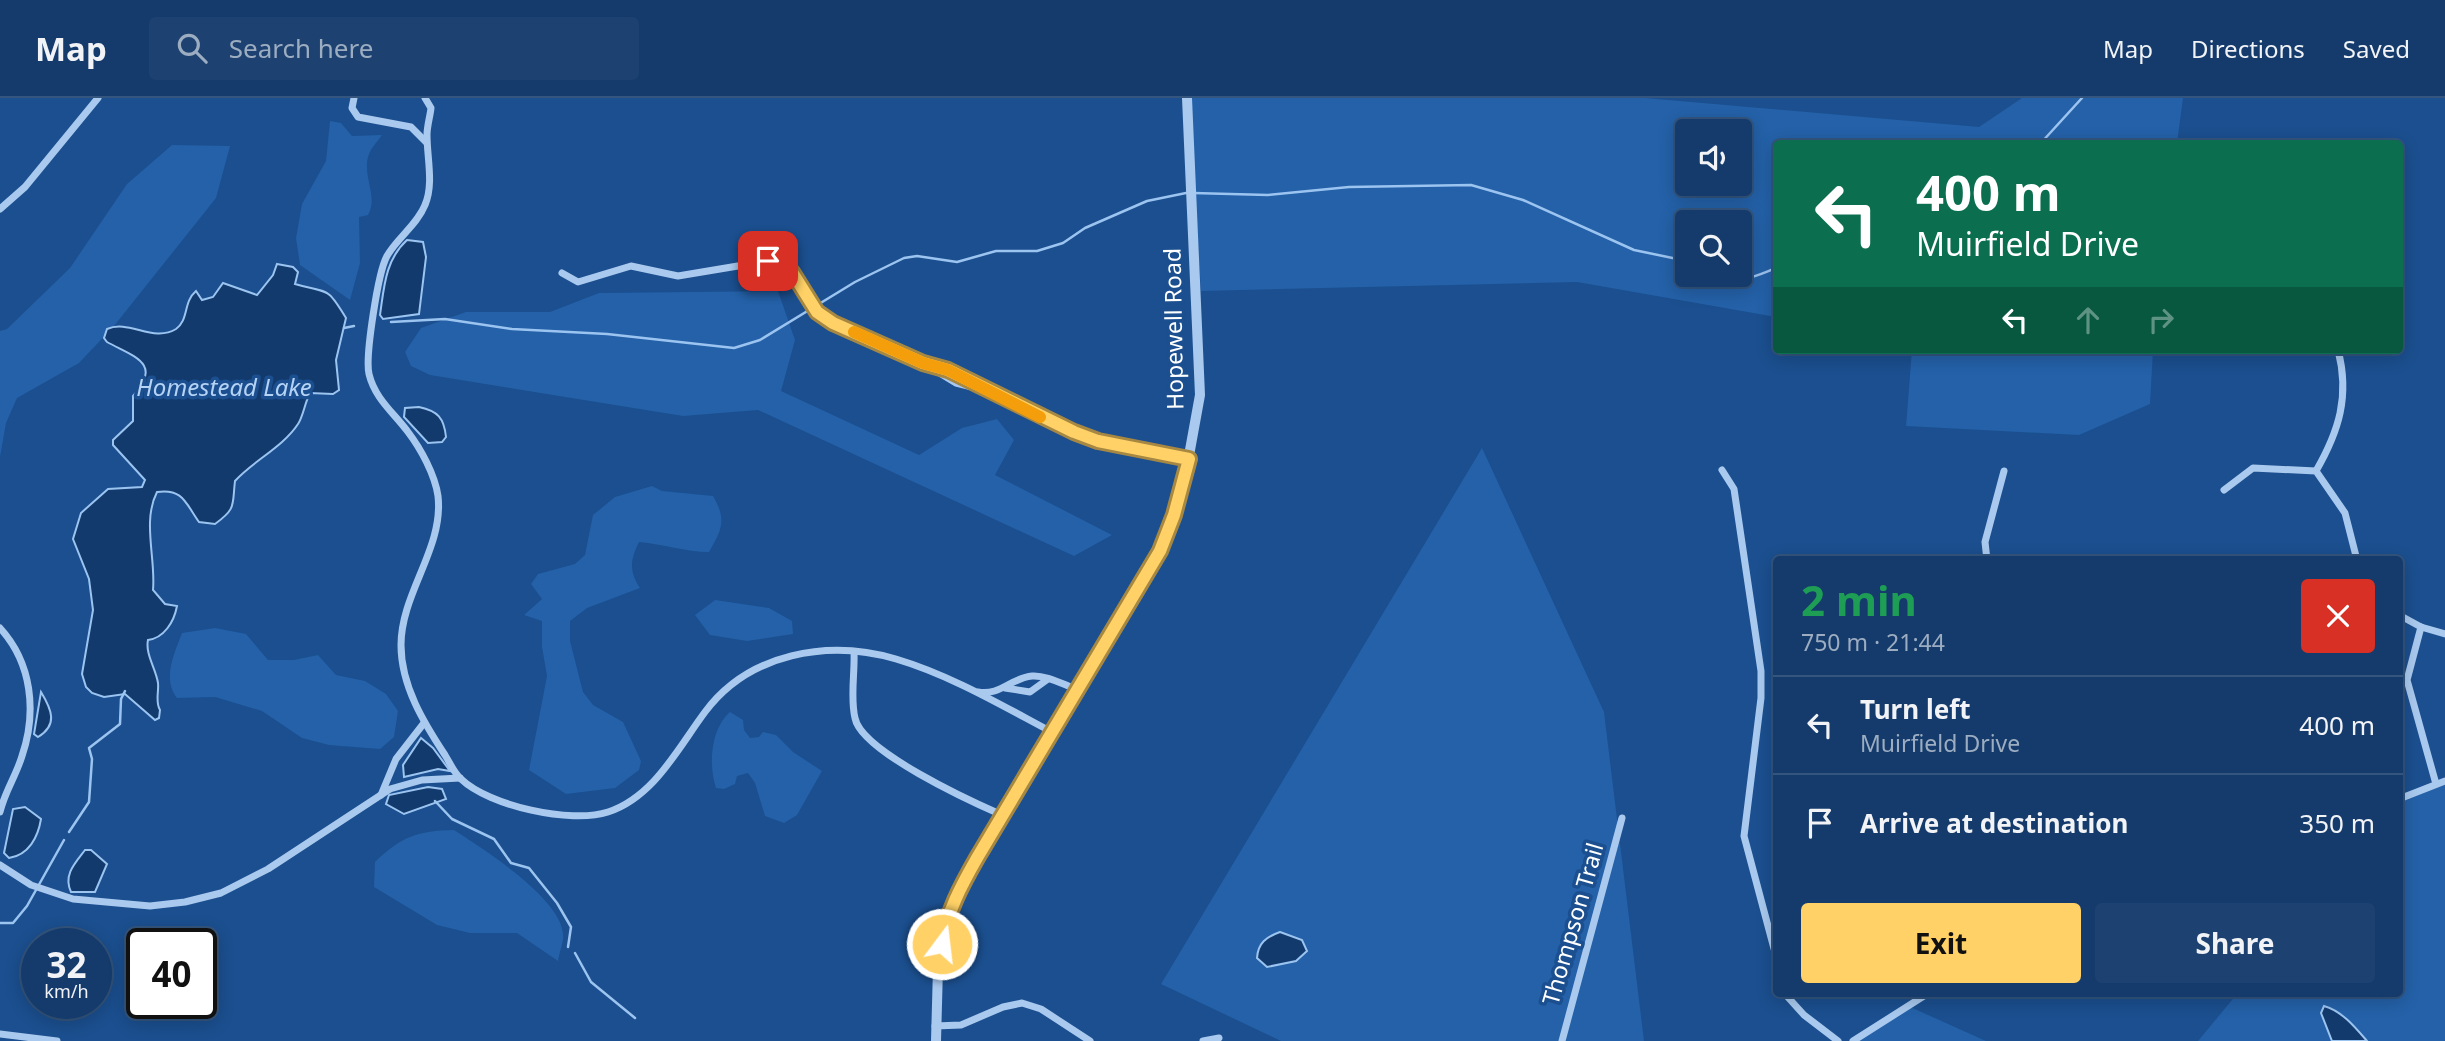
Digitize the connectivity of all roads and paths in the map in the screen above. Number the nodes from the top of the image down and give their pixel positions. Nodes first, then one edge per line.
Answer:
1 (98, 98) edge
2 (354, 98) edge
3 (425, 98) edge
4 (1187, 98) edge
5 (427, 142) junction
6 (0, 209) edge
7 (562, 273) dead end
8 (2339, 354) edge
9 (1189, 459) junction
10 (1722, 470) dead end
11 (2004, 471) dead end
12 (2316, 471) junction
13 (2224, 489) dead end
14 (1986, 556) edge
15 (2356, 556) edge
16 (2403, 617) edge
17 (2421, 627) junction
18 (0, 628) edge
19 (2445, 634) edge
20 (854, 652) junction
21 (1048, 679) junction
22 (2403, 680) edge
23 (1005, 688) junction
24 (1076, 689) junction
25 (971, 691) junction
26 (424, 723) junction
27 (1050, 731) junction
28 (460, 778) junction
29 (2445, 781) edge
30 (2436, 784) junction
31 (3, 791) edge
32 (380, 796) junction
33 (2403, 797) edge
34 (0, 812) edge
35 (1002, 815) junction
36 (1622, 818) dead end
37 (0, 865) edge
38 (1773, 945) edge
39 (1788, 997) edge
40 (1922, 997) edge
41 (936, 1026) junction
42 (0, 1034) edge
43 (1219, 1038) dead end
44 (57, 1041) edge
45 (936, 1041) edge
46 (1090, 1041) edge
47 (1203, 1041) edge
48 (1562, 1041) edge
49 (1838, 1041) edge
50 (1853, 1041) edge

1 - 6 street
2 - 5 street
3 - 5 street
4 - 9 street, Hopewell Road
5 - 26 street
7 - 9 street
8 - 12 street
9 - 24 street, Hopewell Road
10 - 38 street
11 - 14 street
12 - 13 street
12 - 15 street
16 - 17 street
17 - 19 street
17 - 22 street
18 - 31 street
20 - 25 street
20 - 28 street
20 - 35 street
21 - 23 street
21 - 23 street
21 - 24 street
22 - 30 street
23 - 25 street
24 - 27 street, Hopewell Road
25 - 27 street
26 - 28 street
26 - 32 street
27 - 35 street, Hopewell Road
28 - 32 street
29 - 30 street
30 - 33 street
31 - 34 street
32 - 37 street
35 - 41 street, Hopewell Road
36 - 48 street, Thompson Trail
39 - 49 street
40 - 50 street
41 - 45 street, Hopewell Road
41 - 46 street
42 - 44 street
43 - 47 street

